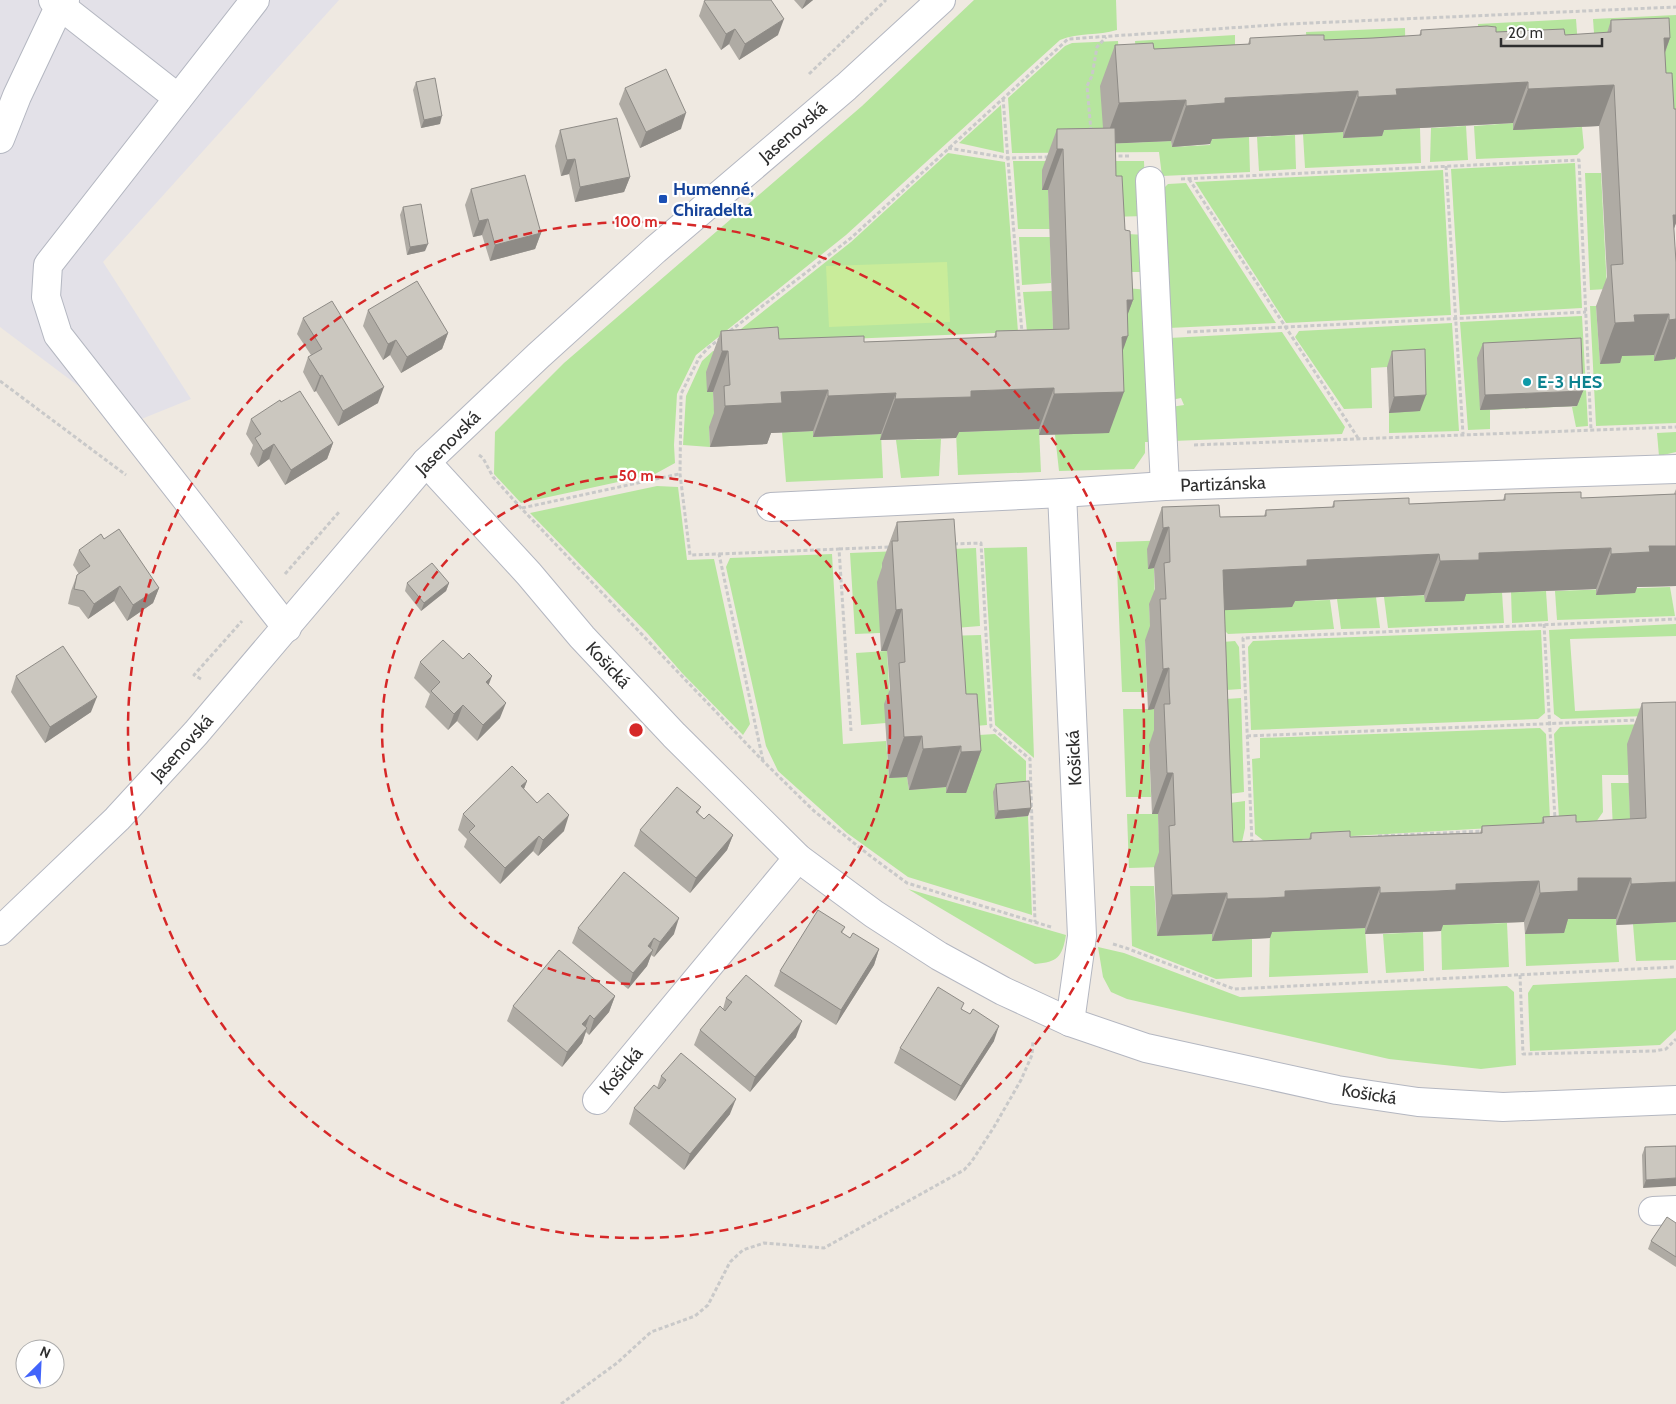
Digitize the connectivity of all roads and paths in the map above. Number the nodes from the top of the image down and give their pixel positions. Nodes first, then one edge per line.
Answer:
1 (255, 0) edge
2 (940, 0) edge
3 (59, 2) edge
4 (1676, 7) edge
5 (1106, 36) junction
6 (1003, 97) junction
7 (178, 98) junction
8 (1092, 133) edge
9 (0, 139) edge
10 (947, 148) junction
11 (1106, 156) edge
12 (1057, 157) edge
13 (1008, 158) junction
14 (1446, 166) junction
15 (1188, 178) junction
16 (1150, 181) junction
17 (1586, 312) junction
18 (1456, 318) junction
19 (1284, 326) junction
20 (1158, 334) junction
21 (1022, 337) edge
22 (708, 348) junction
23 (718, 348) dead end
24 (0, 381) edge
25 (1676, 427) edge
26 (1591, 430) junction
27 (1463, 434) junction
28 (1358, 438) junction
29 (1163, 446) junction
30 (483, 458) dead end
31 (426, 462) junction
32 (1676, 469) edge
33 (680, 474) junction
34 (126, 475) dead end
35 (1165, 486) junction
36 (1062, 493) junction
37 (771, 507) dead end
38 (521, 508) junction
39 (952, 544) edge
40 (895, 546) edge
41 (839, 549) junction
42 (719, 554) junction
43 (1676, 619) edge
44 (1544, 624) junction
45 (287, 628) junction
46 (1647, 720) edge
47 (1549, 722) junction
48 (850, 731) dead end
49 (1247, 736) junction
50 (762, 761) junction
51 (1555, 827) edge
52 (1487, 830) edge
53 (1369, 837) edge
54 (1261, 843) edge
55 (798, 858) junction
56 (1035, 922) junction
57 (0, 930) edge
58 (1082, 936) junction
59 (1676, 967) edge
60 (1520, 975) junction
61 (1070, 1022) junction
62 (1676, 1039) edge
63 (1033, 1040) dead end
64 (597, 1100) dead end
65 (1676, 1100) edge
66 (561, 1404) edge

1 - 7 street
2 - 31 street, Jasenovská
3 - 7 street
3 - 9 street
4 - 5 path
5 - 6 path
5 - 8 path
6 - 10 path
6 - 13 path
7 - 45 street
10 - 13 path
10 - 22 path
11 - 16 path
12 - 13 path
13 - 21 path
14 - 15 path
14 - 17 path
14 - 18 path
15 - 16 path
15 - 19 path
16 - 20 street
17 - 18 path
17 - 26 path
18 - 19 path
18 - 27 path
19 - 20 path
19 - 28 path
20 - 29 street
22 - 23 path
22 - 33 path
24 - 34 path
25 - 26 path
26 - 27 path
27 - 28 path
28 - 29 path
29 - 35 street
30 - 38 path
31 - 45 street, Jasenovská
31 - 55 street, Košická
32 - 35 street, Partizánska
33 - 38 path
33 - 42 path
35 - 36 street, Partizánska
36 - 37 street, Partizánska
36 - 58 street, Košická
38 - 50 path
39 - 56 path
40 - 41 path
41 - 42 path
41 - 48 path
42 - 50 path
43 - 44 path
44 - 47 path
44 - 49 path
45 - 57 street, Jasenovská
46 - 47 path
47 - 49 path
47 - 51 path
49 - 54 path
50 - 56 path
52 - 53 path
55 - 61 street, Košická
55 - 64 street, Košická
56 - 58 path
58 - 60 path
58 - 61 street, Košická
59 - 60 path
60 - 62 path
61 - 65 street, Košická
63 - 66 path

